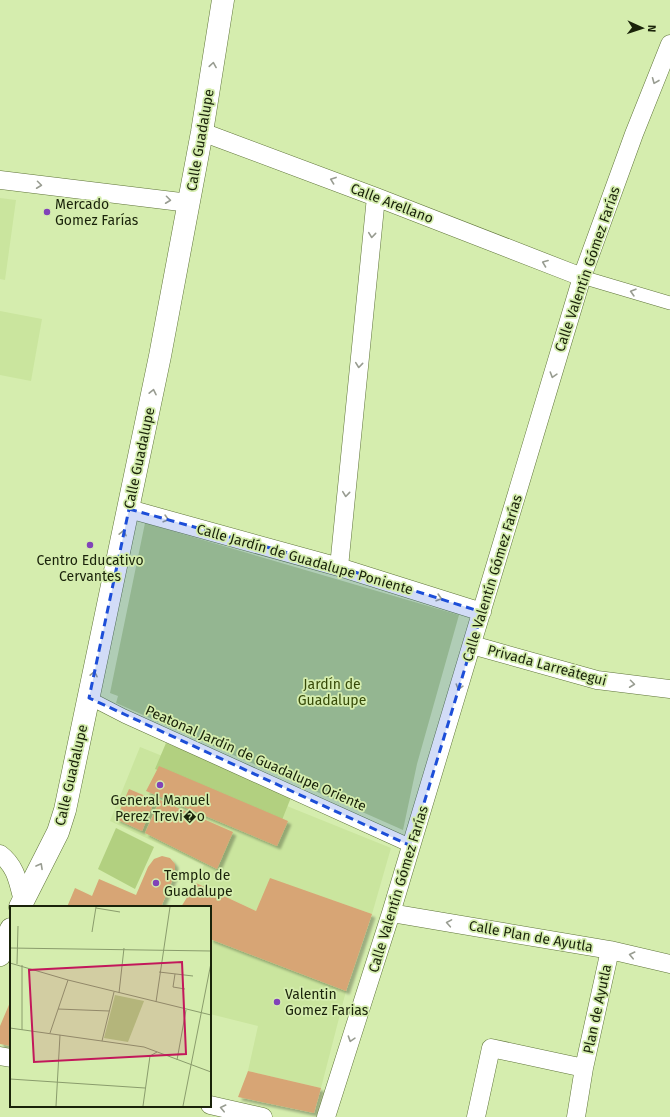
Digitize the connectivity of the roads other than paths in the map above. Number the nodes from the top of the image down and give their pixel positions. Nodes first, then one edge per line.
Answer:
1 (224, 0) edge
2 (670, 44) edge
3 (202, 132) junction
4 (0, 180) edge
5 (376, 197) junction
6 (189, 203) junction
7 (582, 277) junction
8 (670, 303) edge
9 (128, 509) junction
10 (339, 568) junction
11 (482, 612) junction
12 (472, 645) junction
13 (670, 689) edge
14 (89, 698) junction
15 (411, 846) junction
16 (0, 854) edge
17 (22, 904) edge
18 (391, 913) junction
19 (10, 931) edge
20 (610, 950) junction
21 (0, 954) edge
22 (670, 964) edge
23 (0, 1056) edge
24 (10, 1058) edge
25 (584, 1068) junction
26 (211, 1105) edge
27 (263, 1117) edge
28 (326, 1117) edge
29 (476, 1117) edge
30 (576, 1117) edge

3 -> 1 street, Calle Guadalupe
2 -> 7 street, Calle Valentín Gómez Farías
5 -> 3 street, Calle Arellano
3 - 6 street, Calle Guadalupe
4 -> 6 street
7 -> 5 street, Calle Arellano
5 -> 10 street
9 -> 6 street, Calle Guadalupe
8 -> 7 street
7 -> 11 street, Calle Valentín Gómez Farías
9 -> 10 street, Calle Jardín de Guadalupe Poniente
14 -> 9 street, Calle Guadalupe
10 -> 11 street, Calle Jardín de Guadalupe Poniente
11 - 12 street, Calle Valentín Gómez Farías
12 -> 13 street, Privada Larreátegui
12 -> 15 street, Calle Valentín Gómez Farías
14 - 15 street, Peatonal Jardín de Guadalupe Oriente
17 -> 14 street, Calle Guadalupe
15 - 18 street, Calle Valentín Gómez Farías
16 - 17 street
20 -> 18 street, Calle Plan de Ayutla
18 -> 28 street, Calle Valentín Gómez Farías
19 - 21 street
22 -> 20 street, Calle Plan de Ayutla
20 - 25 street, Plan de Ayutla
23 - 24 street
25 - 29 street, Plan de Ayutla
25 - 30 street, Plan de Ayutla
27 -> 26 street

